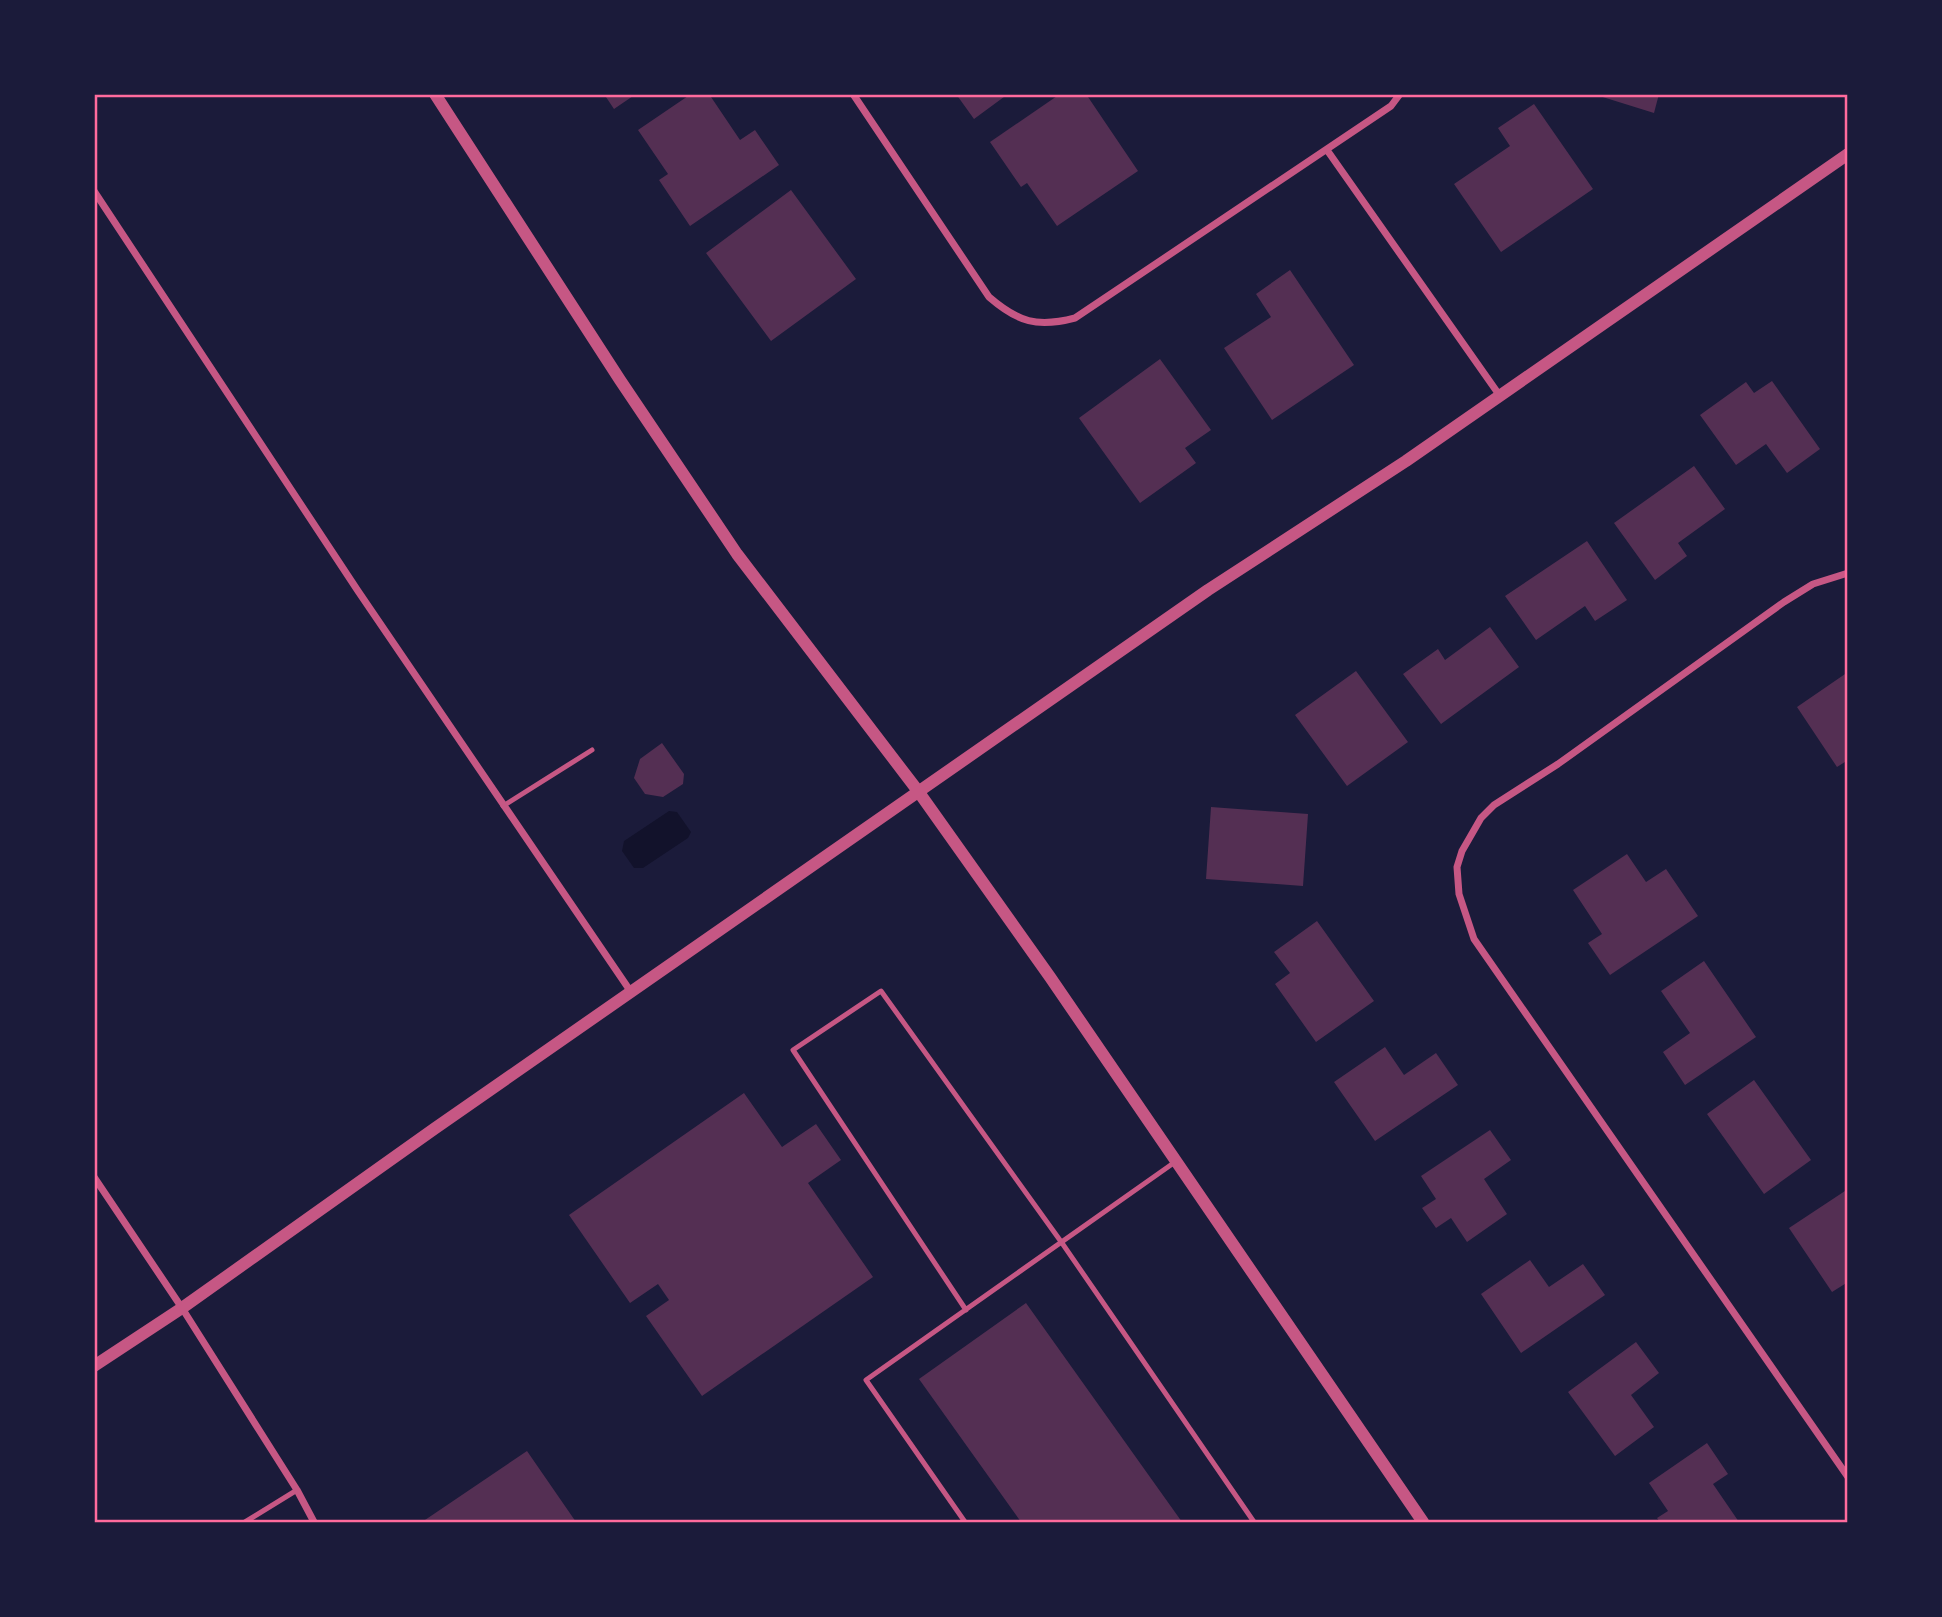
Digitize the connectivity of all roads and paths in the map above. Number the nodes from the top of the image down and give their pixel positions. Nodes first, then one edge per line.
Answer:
1 (435, 94) edge
2 (853, 94) edge
3 (1400, 94) edge
4 (1327, 150) junction
5 (1847, 154) edge
6 (94, 191) edge
7 (1500, 396) junction
8 (1847, 573) edge
9 (592, 750) dead end
10 (918, 791) junction
11 (503, 806) junction
12 (631, 992) junction
13 (1175, 1162) junction
14 (94, 1177) edge
15 (1062, 1243) junction
16 (182, 1308) junction
17 (966, 1310) junction
18 (94, 1366) edge
19 (1847, 1477) edge
20 (297, 1490) junction
21 (245, 1522) edge
22 (314, 1522) edge
23 (965, 1522) edge
24 (1254, 1522) edge
25 (1423, 1522) edge

1 - 10 street
2 - 4 street
3 - 4 street
4 - 7 street
5 - 7 street
6 - 11 street
7 - 10 street
8 - 19 street
9 - 11 lane
10 - 12 street
10 - 13 street
11 - 12 street
12 - 16 street
13 - 15 lane
13 - 25 street
14 - 16 street
15 - 17 lane
15 - 17 lane
15 - 24 lane
16 - 18 street
16 - 20 street
17 - 23 lane
20 - 21 lane
20 - 22 street

